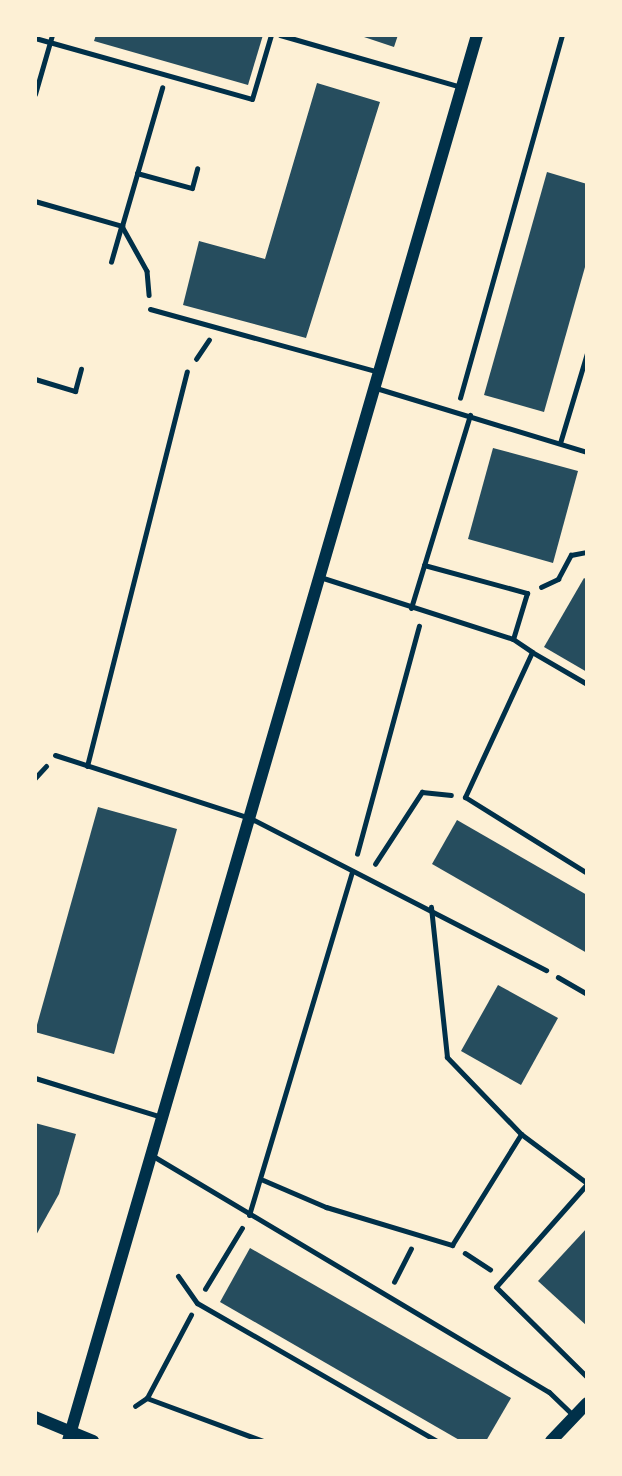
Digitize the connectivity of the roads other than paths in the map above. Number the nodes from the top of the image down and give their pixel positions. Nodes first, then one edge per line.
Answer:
1 (52, 35) edge
2 (271, 35) edge
3 (280, 35) edge
4 (477, 35) edge
5 (35, 38) edge
6 (50, 42) junction
7 (461, 86) junction
8 (35, 94) edge
9 (150, 309) road end
10 (587, 353) edge
11 (81, 369) dead end
12 (187, 371) road end
13 (378, 372) junction
14 (35, 379) edge
15 (373, 387) junction
16 (470, 415) junction
17 (560, 443) junction
18 (587, 452) edge
19 (424, 565) junction
20 (320, 577) junction
21 (411, 608) junction
22 (513, 639) junction
23 (532, 652) junction
24 (587, 684) edge
25 (55, 755) dead end
26 (87, 766) junction
27 (250, 818) junction
28 (352, 871) junction
29 (587, 873) edge
30 (431, 907) junction
31 (546, 970) road end
32 (35, 1078) edge
33 (164, 1118) junction
34 (521, 1134) junction
35 (153, 1156) junction
36 (263, 1180) junction
37 (587, 1183) edge
38 (249, 1215) junction
39 (178, 1276) dead end
40 (587, 1377) edge
41 (587, 1403) edge
42 (574, 1416) junction
43 (35, 1417) edge
44 (69, 1437) edge
45 (93, 1441) edge
46 (437, 1441) edge
47 (551, 1441) edge

1 - 6 lane
2 - 6 lane
3 - 7 lane
4 - 7 street
5 - 6 lane
6 - 8 lane
7 - 13 street
9 - 13 lane
10 - 17 lane
11 - 14 lane
12 - 26 lane
13 - 15 street
15 - 16 lane
15 - 20 street
16 - 17 lane
16 - 19 lane
17 - 18 lane
19 - 21 lane
19 - 22 lane
20 - 21 lane
20 - 27 street
21 - 22 lane
22 - 23 lane
23 - 24 lane
23 - 29 lane
25 - 26 lane
26 - 27 lane
27 - 28 lane
27 - 33 street
28 - 30 lane
28 - 36 lane
30 - 31 lane
30 - 34 lane
32 - 33 lane
33 - 35 street
34 - 36 lane
34 - 37 lane
35 - 38 lane
35 - 44 street
36 - 38 lane
37 - 40 lane
38 - 42 lane
39 - 46 lane
41 - 42 street
42 - 47 street
43 - 44 street
44 - 45 street

